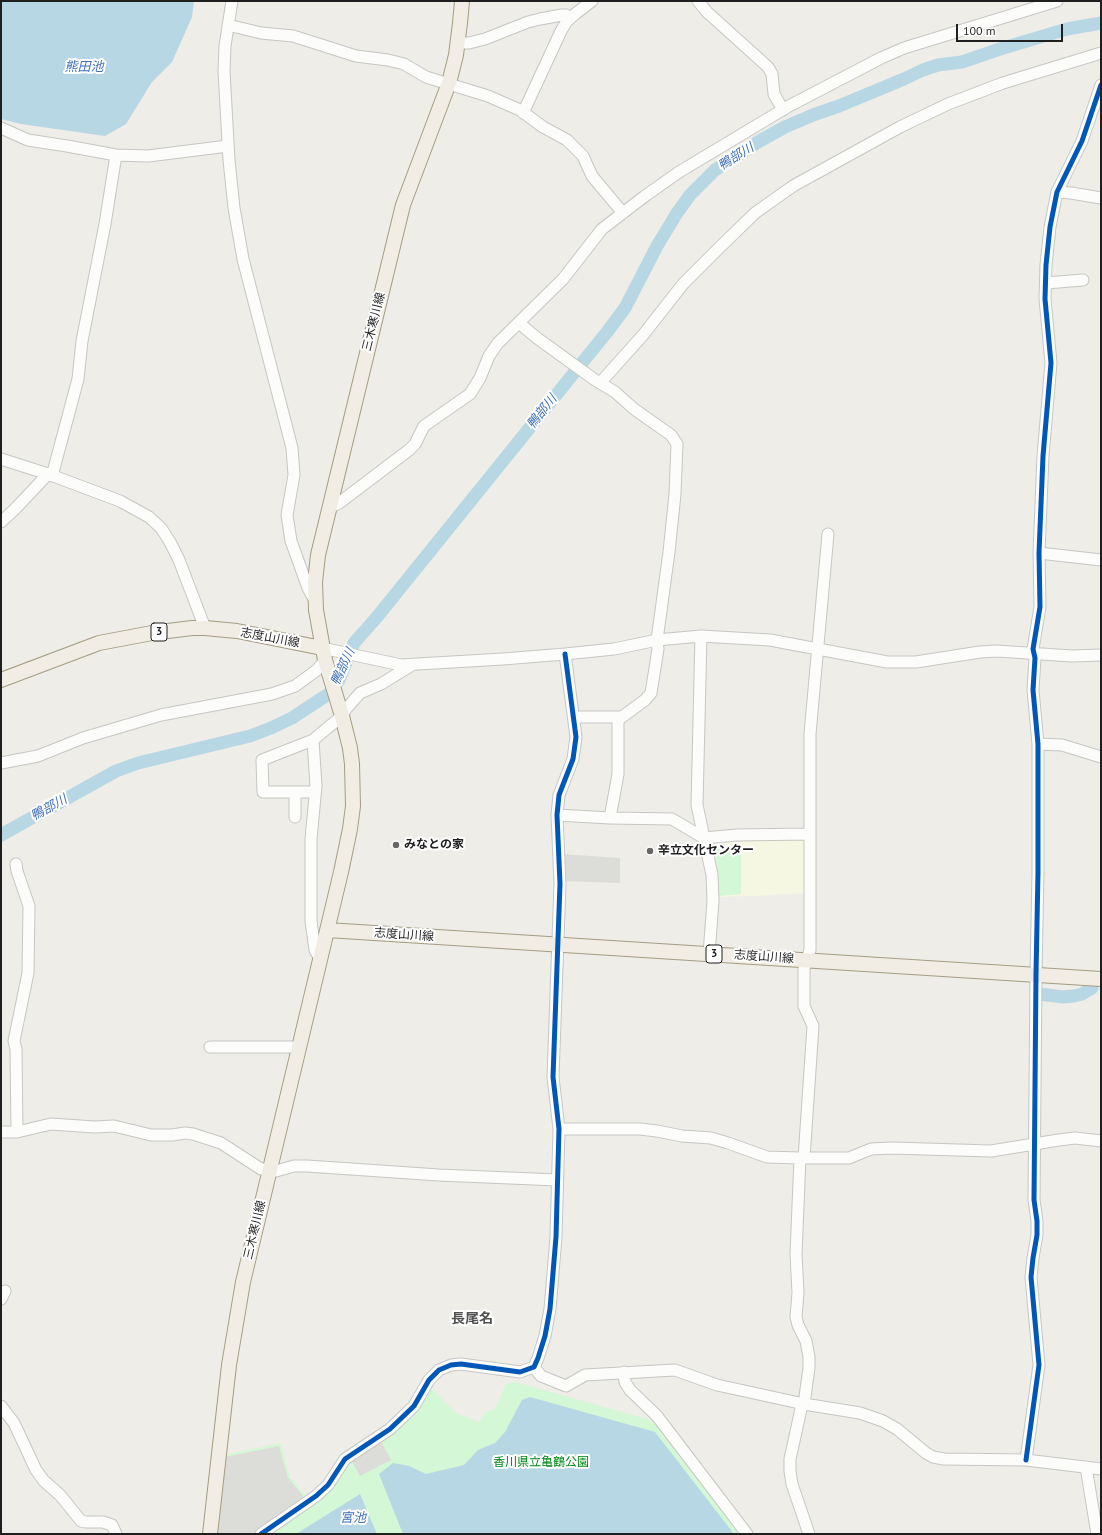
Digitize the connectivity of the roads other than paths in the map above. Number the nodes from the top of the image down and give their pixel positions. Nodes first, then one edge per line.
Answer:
1 (232, 1) edge
2 (462, 1) edge
3 (592, 1) edge
4 (698, 1) edge
5 (1057, 1) edge
6 (570, 18) junction
7 (228, 25) junction
8 (458, 43) junction
9 (1101, 53) edge
10 (449, 83) junction
11 (1101, 85) edge
12 (782, 110) junction
13 (523, 113) junction
14 (1, 128) edge
15 (228, 146) junction
16 (116, 155) junction
17 (1057, 192) junction
18 (1101, 198) edge
19 (623, 212) junction
20 (1083, 280) dead end
21 (1046, 283) junction
22 (519, 323) junction
23 (597, 381) junction
24 (1, 459) edge
25 (50, 475) junction
26 (329, 506) junction
27 (1, 522) edge
28 (828, 534) dead end
29 (1039, 554) junction
30 (1101, 560) edge
31 (315, 601) junction
32 (205, 628) junction
33 (701, 636) junction
34 (657, 640) junction
35 (818, 648) junction
36 (565, 654) junction
37 (1034, 654) junction
38 (1101, 656) edge
39 (324, 657) junction
40 (413, 665) junction
41 (1, 680) edge
42 (342, 714) junction
43 (574, 717) junction
44 (620, 717) junction
45 (313, 740) junction
46 (1038, 744) junction
47 (1101, 757) edge
48 (1, 763) edge
49 (295, 792) junction
50 (311, 792) dead end
51 (557, 814) junction
52 (296, 817) dead end
53 (610, 818) junction
54 (809, 834) junction
55 (704, 838) junction
56 (16, 864) dead end
57 (327, 930) junction
58 (558, 944) junction
59 (709, 954) junction
60 (320, 959) junction
61 (807, 960) junction
62 (1036, 974) junction
63 (1101, 978) edge
64 (210, 1047) dead end
65 (300, 1047) junction
66 (559, 1129) junction
67 (1, 1132) edge
68 (17, 1132) junction
69 (1101, 1141) edge
70 (1035, 1144) junction
71 (802, 1158) junction
72 (269, 1169) junction
73 (557, 1180) junction
74 (534, 1367) junction
75 (624, 1372) junction
76 (804, 1404) junction
77 (1, 1406) edge
78 (1026, 1460) junction
79 (1086, 1467) junction
80 (1101, 1469) edge
81 (116, 1534) edge
82 (210, 1534) edge
83 (261, 1534) edge
84 (747, 1534) edge
85 (809, 1534) edge
86 (1097, 1534) edge

1 - 7 street
2 - 8 main road, 三木寒川線
3 - 6 street
4 - 12 street
5 - 12 street
6 - 8 street
6 - 13 street
7 - 10 street
7 - 15 street
8 - 10 main road, 三木寒川線
9 - 23 street
10 - 13 street
10 - 26 main road, 三木寒川線
11 - 17 street
12 - 19 street
13 - 19 street
14 - 16 street
15 - 16 street
15 - 31 street
16 - 25 street
17 - 18 street
17 - 21 street
19 - 22 street
20 - 21 street
21 - 29 street
22 - 23 street
22 - 26 street
23 - 34 street
24 - 25 street
25 - 27 street
25 - 32 street
26 - 31 main road, 三木寒川線
28 - 35 street
29 - 30 street
29 - 37 street
31 - 39 main road, 三木寒川線
32 - 39 main road, 志度山川線 / 3
32 - 41 main road, 志度山川線 / 3
33 - 34 street
33 - 35 street
33 - 55 street
34 - 36 street
34 - 44 street
35 - 37 street
35 - 54 street
36 - 40 street
36 - 43 street
37 - 38 street
37 - 46 street
39 - 40 street
39 - 42 main road
39 - 48 street
40 - 42 street
42 - 45 street
42 - 57 main road
43 - 44 street
43 - 51 street
44 - 53 street
45 - 49 street
45 - 60 street
46 - 47 street
46 - 62 street
49 - 50 street
49 - 52 street
51 - 53 street
51 - 58 street
53 - 55 street
54 - 55 street
54 - 61 street
55 - 59 street
56 - 68 street
57 - 58 main road, 志度山川線 / 3
57 - 60 main road, 三木寒川線
58 - 59 main road, 志度山川線 / 3
58 - 66 street
59 - 61 main road, 志度山川線 / 3
60 - 65 main road, 三木寒川線
61 - 62 main road, 志度山川線 / 3
61 - 71 street
62 - 63 main road, 志度山川線 / 3
62 - 70 street
64 - 65 street
65 - 72 main road, 三木寒川線
66 - 71 street
66 - 73 street
67 - 68 street
68 - 72 street
69 - 70 street
70 - 71 street
70 - 78 street
71 - 76 street
72 - 73 street
72 - 82 main road, 三木寒川線
73 - 74 street
74 - 75 street
74 - 83 street
75 - 76 street
75 - 84 street
76 - 78 street
76 - 85 street
77 - 81 street
78 - 79 street
79 - 80 street
79 - 86 street

